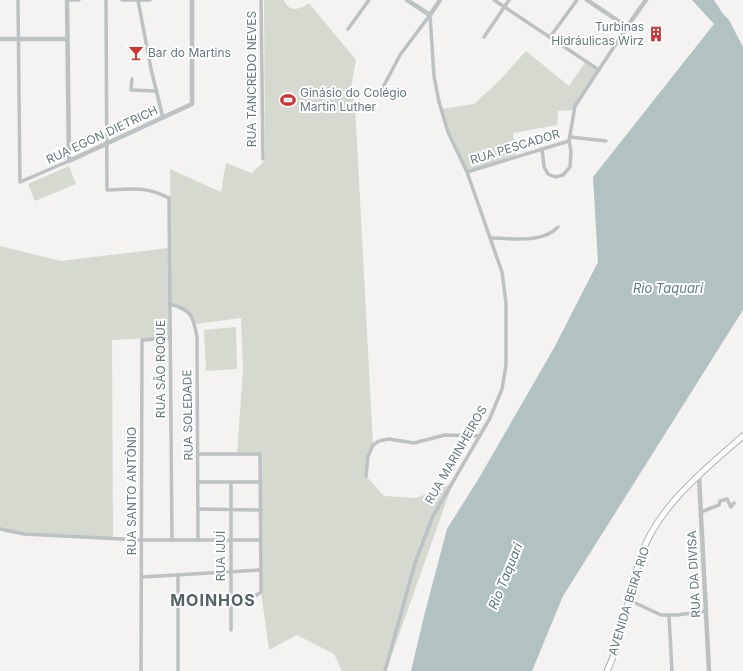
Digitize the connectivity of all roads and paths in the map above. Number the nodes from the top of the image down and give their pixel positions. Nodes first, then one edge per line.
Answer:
1 (18, 0) edge
2 (67, 0) edge
3 (79, 0) edge
4 (106, 0) edge
5 (122, 0) edge
6 (138, 0) edge
7 (150, 0) edge
8 (192, 0) edge
9 (261, 0) edge
10 (369, 0) edge
11 (407, 0) edge
12 (440, 0) edge
13 (494, 0) edge
14 (509, 0) edge
15 (577, 0) edge
16 (588, 0) edge
17 (646, 0) edge
18 (504, 7) junction
19 (430, 15) junction
20 (627, 27) junction
21 (348, 29) dead end
22 (550, 37) junction
23 (484, 38) dead end
24 (0, 39) edge
25 (66, 39) junction
26 (18, 40) junction
27 (599, 70) junction
28 (132, 79) dead end
29 (157, 91) junction
30 (379, 95) dead end
31 (164, 118) junction
32 (570, 139) junction
33 (606, 141) dead end
34 (107, 144) junction
35 (542, 150) junction
36 (262, 159) dead end
37 (69, 162) junction
38 (467, 172) junction
39 (558, 227) dead end
40 (491, 238) junction
41 (170, 304) junction
42 (170, 338) junction
43 (480, 436) junction
44 (743, 436) edge
45 (198, 454) junction
46 (366, 476) dead end
47 (699, 476) junction
48 (198, 482) junction
49 (232, 482) junction
50 (261, 482) junction
51 (734, 503) dead end
52 (231, 509) junction
53 (199, 510) junction
54 (260, 510) junction
55 (701, 512) junction
56 (0, 528) edge
57 (142, 540) junction
58 (172, 540) junction
59 (198, 540) junction
60 (260, 540) junction
61 (231, 541) junction
62 (260, 570) junction
63 (231, 572) junction
64 (178, 575) junction
65 (142, 577) junction
66 (231, 597) junction
67 (630, 600) junction
68 (706, 610) junction
69 (669, 616) junction
70 (231, 630) dead end
71 (141, 671) edge
72 (178, 671) edge
73 (385, 671) edge
74 (607, 671) edge
75 (672, 671) edge
76 (709, 671) edge

1 - 26 street
2 - 3 street
2 - 25 street
4 - 34 street
5 - 6 street
6 - 7 street
6 - 29 street
8 - 31 street, RUA EGON DIETRICH
9 - 36 street, RUA TANCREDO NEVES
10 - 21 street
11 - 19 street
12 - 19 street
13 - 18 street
14 - 18 street
15 - 22 street
16 - 20 street
17 - 20 street
18 - 22 street
18 - 23 street
19 - 30 street
19 - 38 street, RUA MARINHEIROS
20 - 27 street
22 - 27 street
24 - 26 street
25 - 26 street
25 - 37 street
26 - 37 street, RUA EGON DIETRICH
27 - 32 street
28 - 29 street
29 - 31 street
31 - 34 street, RUA EGON DIETRICH
32 - 33 street
32 - 35 street, RUA PESCADOR
32 - 35 street
34 - 37 street, RUA EGON DIETRICH
34 - 41 street, RUA SÃO ROQUE
35 - 38 street, RUA PESCADOR
38 - 40 street, RUA MARINHEIROS
39 - 40 street
40 - 43 street, RUA MARINHEIROS
41 - 42 street, RUA SÃO ROQUE
41 - 45 street, RUA SOLEDADE
42 - 57 street, RUA SANTO ANTÔNIO
42 - 58 street, RUA SÃO ROQUE
43 - 46 street
43 - 73 street, RUA MARINHEIROS
44 - 47 main road, AVENIDA BEIRA RIO
45 - 48 street, RUA SOLEDADE
45 - 50 street
47 - 55 street, RUA DA DIVISA
47 - 67 main road, AVENIDA BEIRA RIO
48 - 49 street
48 - 53 street, RUA SOLEDADE
49 - 50 street
49 - 52 street, RUA IJUÍ
50 - 54 street
51 - 55 street
52 - 53 street
52 - 54 street
52 - 61 street, RUA IJUÍ
53 - 59 street, RUA SOLEDADE
54 - 60 street
55 - 68 street, RUA DA DIVISA
56 - 57 street
57 - 58 street
57 - 65 street, RUA SANTO ANTÔNIO
58 - 59 street
59 - 61 street
60 - 61 street
60 - 62 street
61 - 63 street, RUA IJUÍ
62 - 63 street
62 - 66 street
63 - 64 street
63 - 66 street, RUA IJUÍ
64 - 65 street
64 - 72 street
65 - 71 street, RUA SANTO ANTÔNIO
66 - 70 street, RUA IJUÍ
67 - 69 street
67 - 74 main road, AVENIDA BEIRA RIO
68 - 69 street
68 - 76 street, RUA DA DIVISA
69 - 75 street

